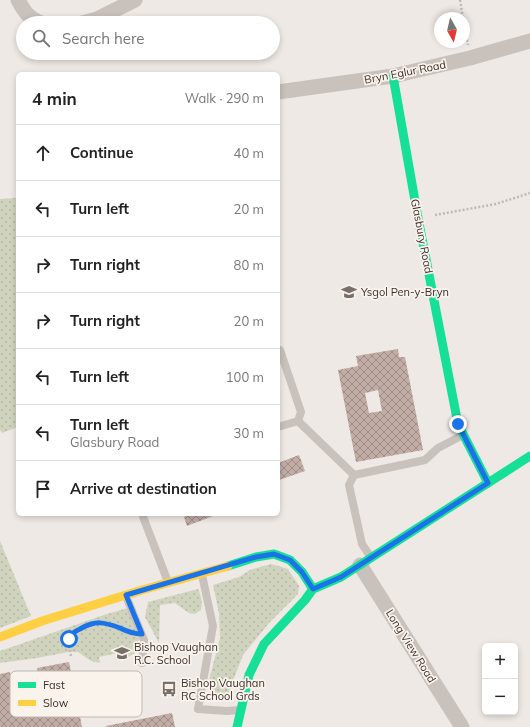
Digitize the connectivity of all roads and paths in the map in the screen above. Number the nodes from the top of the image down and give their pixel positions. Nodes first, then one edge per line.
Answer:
1 (18, 0) edge
2 (134, 0) edge
3 (460, 0) edge
4 (462, 12) edge
5 (29, 16) edge
6 (104, 16) edge
7 (530, 41) edge
8 (468, 48) edge
9 (470, 58) junction
10 (393, 76) junction
11 (280, 92) edge
12 (530, 193) edge
13 (418, 218) junction
14 (280, 350) edge
15 (298, 421) junction
16 (280, 426) edge
17 (464, 435) junction
18 (530, 456) edge
19 (354, 475) junction
20 (488, 483) junction
21 (143, 516) edge
22 (365, 561) junction
23 (201, 573) junction
24 (168, 583) junction
25 (313, 589) junction
26 (126, 595) junction
27 (95, 623) dead end
28 (84, 627) dead end
29 (66, 634) dead end
30 (142, 634) junction
31 (0, 637) edge
32 (69, 639) junction
33 (71, 656) dead end
34 (142, 663) dead end
35 (240, 710) junction
36 (236, 727) edge
37 (462, 727) edge

1 - 5 street
2 - 6 street
3 - 4 path
7 - 9 street, Bryn Eglur Road
8 - 9 path
9 - 10 street, Bryn Eglur Road
10 - 11 street, Bryn Eglur Road
10 - 13 street, Glasbury Road
12 - 13 path
13 - 17 street, Glasbury Road
14 - 15 lane
15 - 16 lane
15 - 19 lane
17 - 19 lane
17 - 20 street, Glasbury Road
18 - 20 street
19 - 22 lane
20 - 22 street
21 - 24 lane
22 - 25 street
22 - 37 street, Long View Road
23 - 24 street
23 - 25 street
23 - 35 lane
24 - 26 street
25 - 35 street
26 - 30 lane
26 - 31 street
27 - 30 path
28 - 32 path
29 - 32 path
30 - 34 lane
32 - 33 path
35 - 36 street

